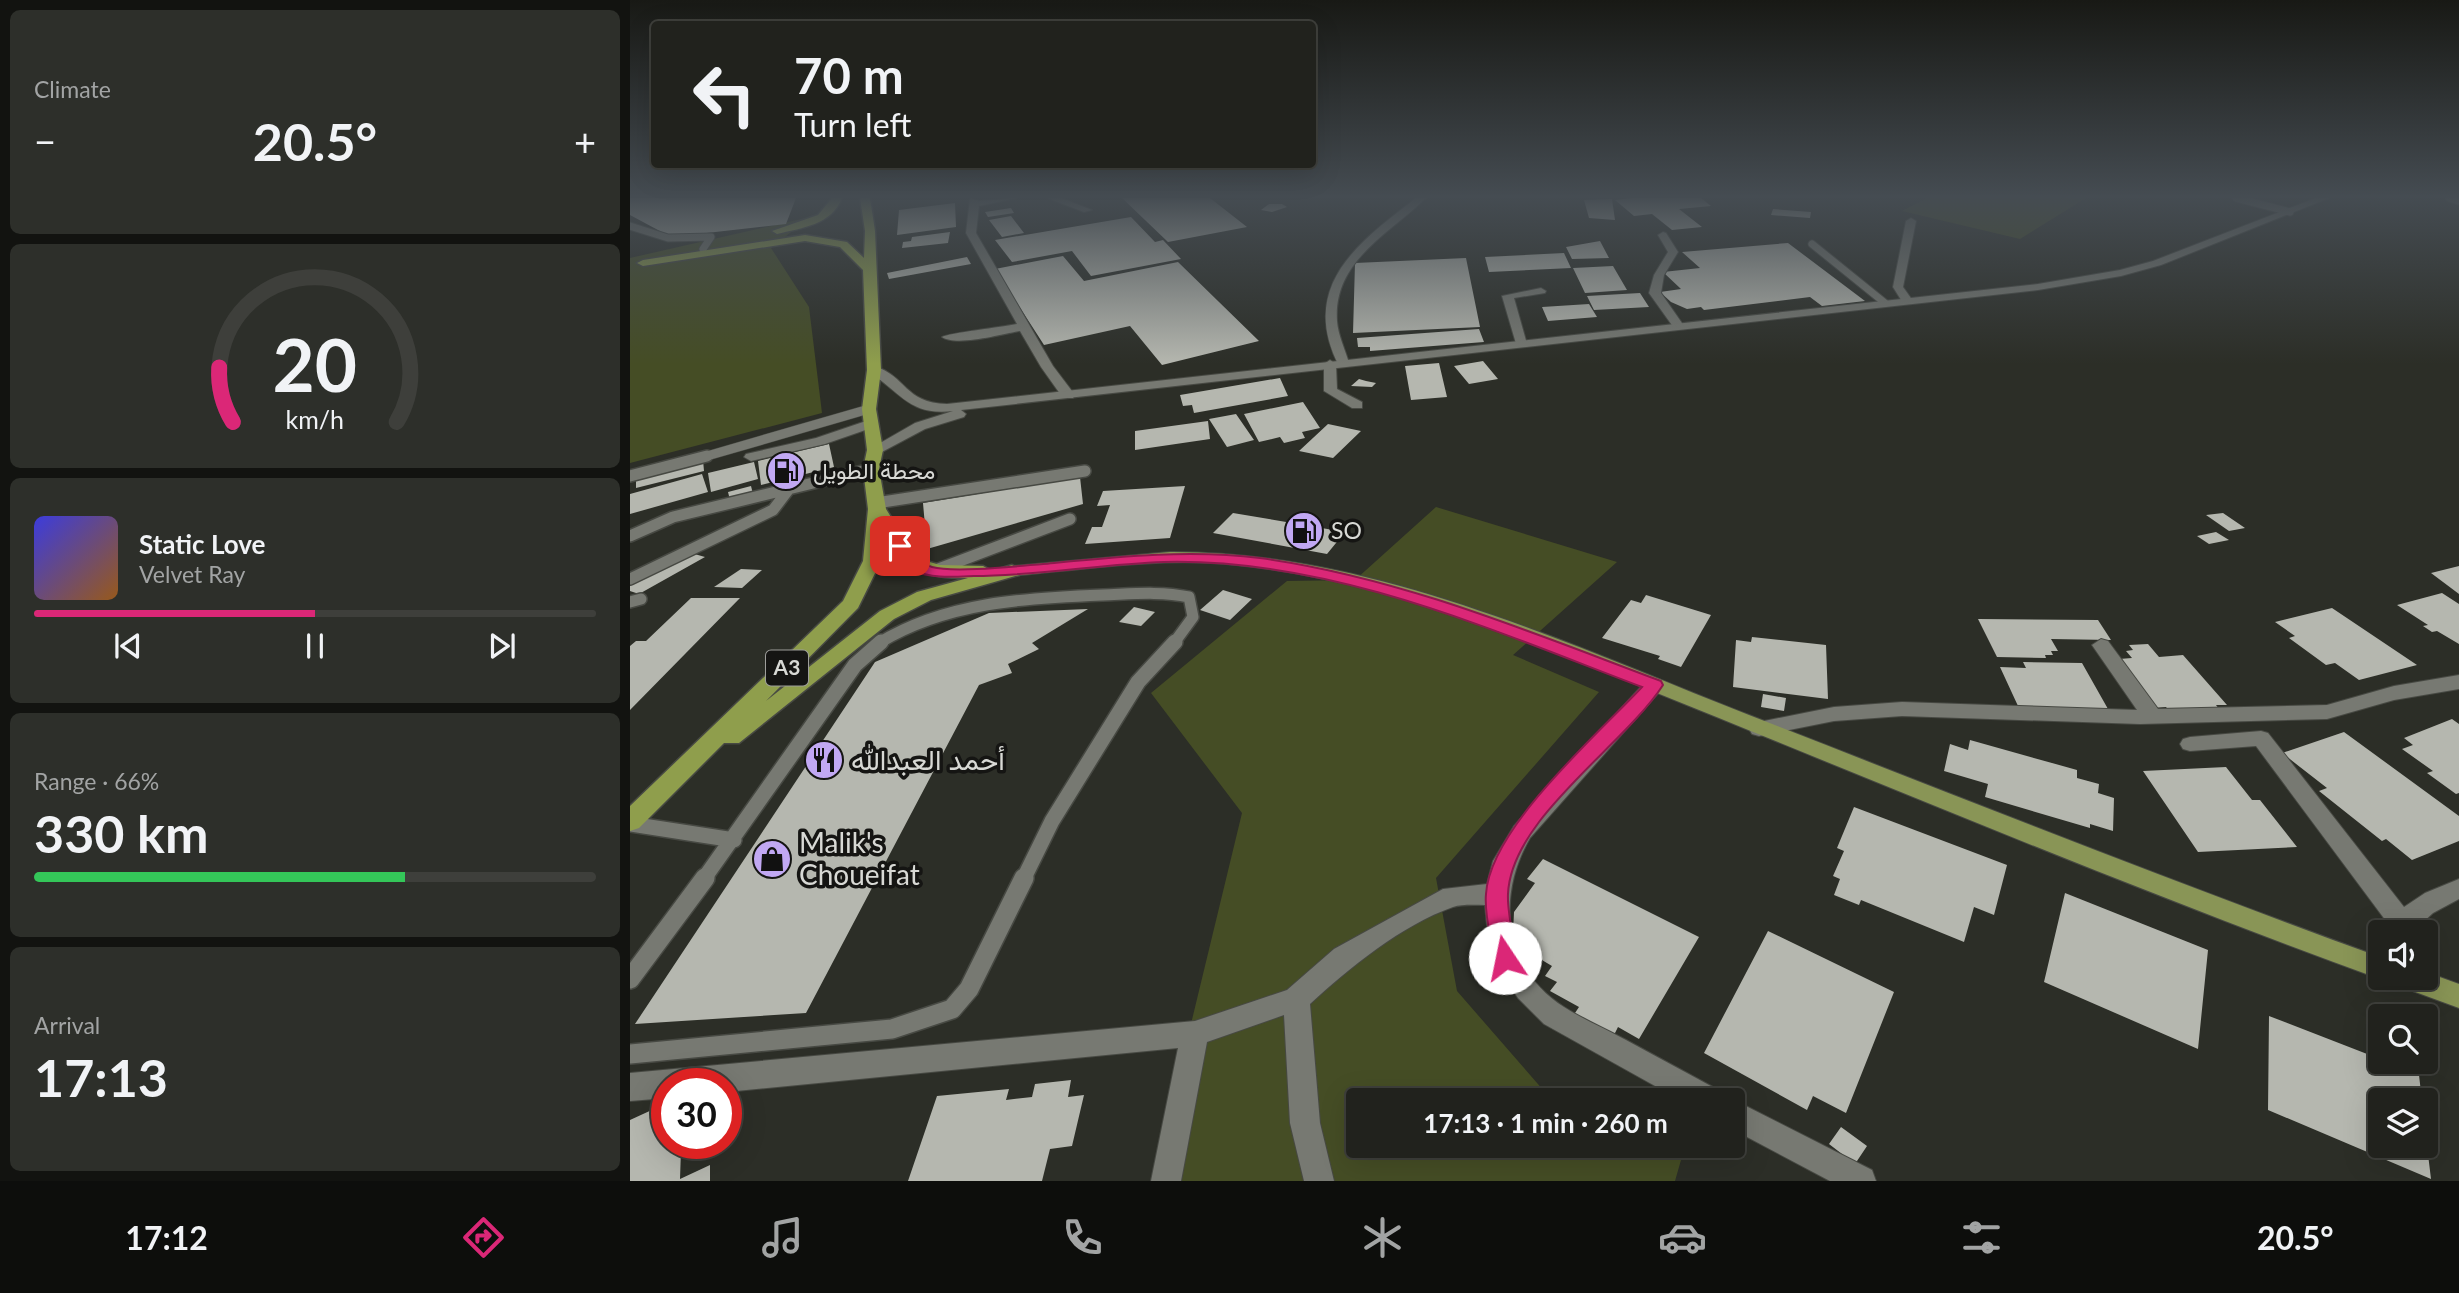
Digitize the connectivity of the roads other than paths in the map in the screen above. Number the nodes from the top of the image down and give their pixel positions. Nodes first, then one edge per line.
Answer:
1 (685, 253) edge
2 (707, 253) edge
3 (852, 253) edge
4 (869, 253) edge
5 (983, 253) edge
6 (1356, 253) edge
7 (1672, 253) edge
8 (1823, 253) edge
9 (1905, 253) edge
10 (2183, 253) edge
11 (643, 263) junction
12 (630, 266) edge
13 (869, 270) junction
14 (1541, 291) dead end
15 (1907, 301) junction
16 (1885, 303) junction
17 (1026, 326) junction
18 (1678, 326) junction
19 (948, 337) dead end
20 (1521, 344) junction
21 (1336, 363) junction
22 (874, 370) junction
23 (1068, 395) junction
24 (996, 404) junction
25 (1357, 404) dead end
26 (870, 416) junction
27 (875, 450) junction
28 (751, 457) dead end
29 (872, 469) junction
30 (1085, 471) dead end
31 (630, 476) edge
32 (789, 489) junction
33 (876, 506) junction
34 (1070, 519) dead end
35 (630, 536) edge
36 (1012, 571) junction
37 (932, 572) junction
38 (630, 579) edge
39 (2101, 645) dead end
40 (2459, 682) edge
41 (1654, 685) junction
42 (2152, 716) junction
43 (1759, 729) junction
44 (2190, 744) dead end
45 (686, 769) junction
46 (630, 823) edge
47 (734, 840) junction
48 (2459, 889) edge
49 (1497, 894) junction
50 (2394, 920) edge
51 (2410, 920) edge
52 (2368, 963) edge
53 (630, 979) edge
54 (2438, 989) edge
55 (2459, 996) edge
56 (1296, 999) junction
57 (1195, 1034) junction
58 (630, 1055) edge
59 (742, 1077) edge
60 (651, 1085) edge
61 (630, 1087) edge
62 (1686, 1088) edge
63 (1745, 1120) edge
64 (1166, 1181) edge
65 (1319, 1181) edge
66 (1861, 1181) edge

1 - 11 highway
2 - 11 highway
3 - 13 highway
4 - 13 highway, A3
5 - 17 street
6 - 21 street
7 - 18 street
8 - 16 lane
9 - 15 street
10 - 15 street
11 - 12 highway
13 - 22 highway, A3
14 - 20 street
15 - 16 street
16 - 18 street
17 - 19 street
17 - 23 street
18 - 20 street
20 - 21 street
21 - 23 street
21 - 25 street
22 - 24 street
22 - 26 highway, A3
23 - 24 street
24 - 27 street
26 - 27 highway, A3
26 - 28 street
26 - 31 lane
27 - 29 highway, A3
29 - 32 lane
29 - 33 highway, A3
30 - 33 lane
32 - 35 lane
32 - 38 lane
33 - 37 highway
33 - 45 highway, A3
34 - 37 lane
36 - 37 highway
36 - 41 main road
36 - 45 highway
39 - 42 street
40 - 42 street
41 - 43 main road
41 - 49 street
42 - 43 street
43 - 52 main road
44 - 50 street
45 - 46 highway, A3
46 - 47 lane
47 - 53 lane
47 - 58 lane
48 - 51 street
49 - 56 street
49 - 62 street
54 - 55 main road
56 - 57 street
56 - 65 street
57 - 59 street
57 - 64 street
60 - 61 street
63 - 66 street

